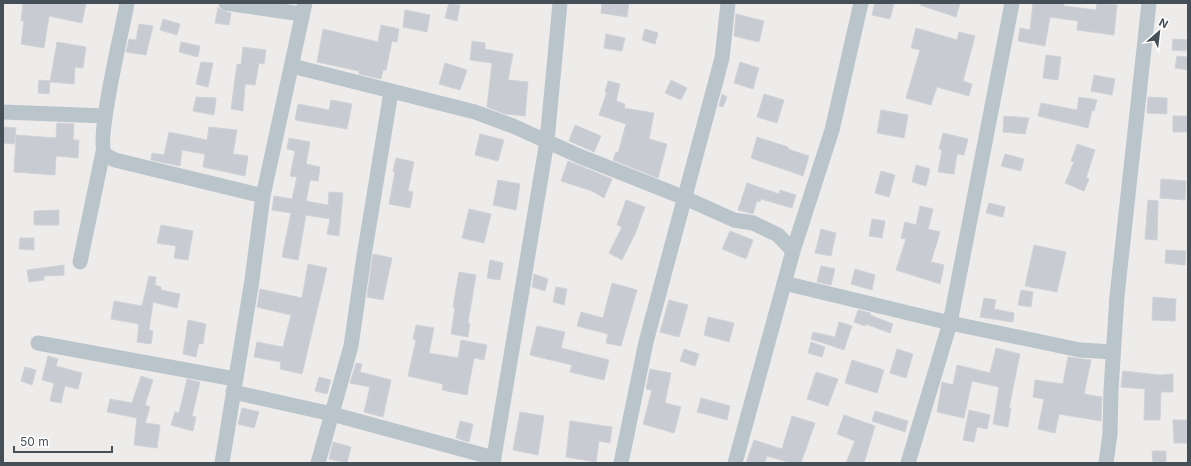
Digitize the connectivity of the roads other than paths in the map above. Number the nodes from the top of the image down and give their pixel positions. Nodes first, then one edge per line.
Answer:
1 (128, 3) edge
2 (226, 3) edge
3 (560, 3) edge
4 (728, 3) edge
5 (861, 3) edge
6 (1012, 3) edge
7 (1148, 3) edge
8 (304, 9) edge
9 (292, 66) junction
10 (391, 92) junction
11 (3, 112) edge
12 (105, 116) junction
13 (547, 141) junction
14 (103, 152) junction
15 (263, 196) junction
16 (685, 198) junction
17 (793, 250) junction
18 (80, 262) dead end
19 (784, 284) junction
20 (950, 323) junction
21 (38, 343) dead end
22 (1113, 352) junction
23 (234, 386) junction
24 (332, 414) junction
25 (494, 461) edge
26 (222, 463) edge
27 (318, 463) edge
28 (621, 463) edge
29 (735, 463) edge
30 (908, 463) edge
31 (1106, 463) edge

1 - 12 street
2 - 8 street
3 - 13 street
4 - 16 street
5 - 17 street
6 - 20 street
7 - 22 street
8 - 9 street
9 - 10 street
9 - 15 street
10 - 13 street
10 - 24 street
11 - 12 street
12 - 14 street
13 - 16 street
13 - 25 street
14 - 15 street
14 - 18 street
15 - 23 street
16 - 17 street
16 - 28 street
17 - 19 street
19 - 20 street
19 - 29 street
20 - 22 street
20 - 30 street
21 - 23 street
22 - 31 street
23 - 24 street
23 - 26 street
24 - 25 street
24 - 27 street

